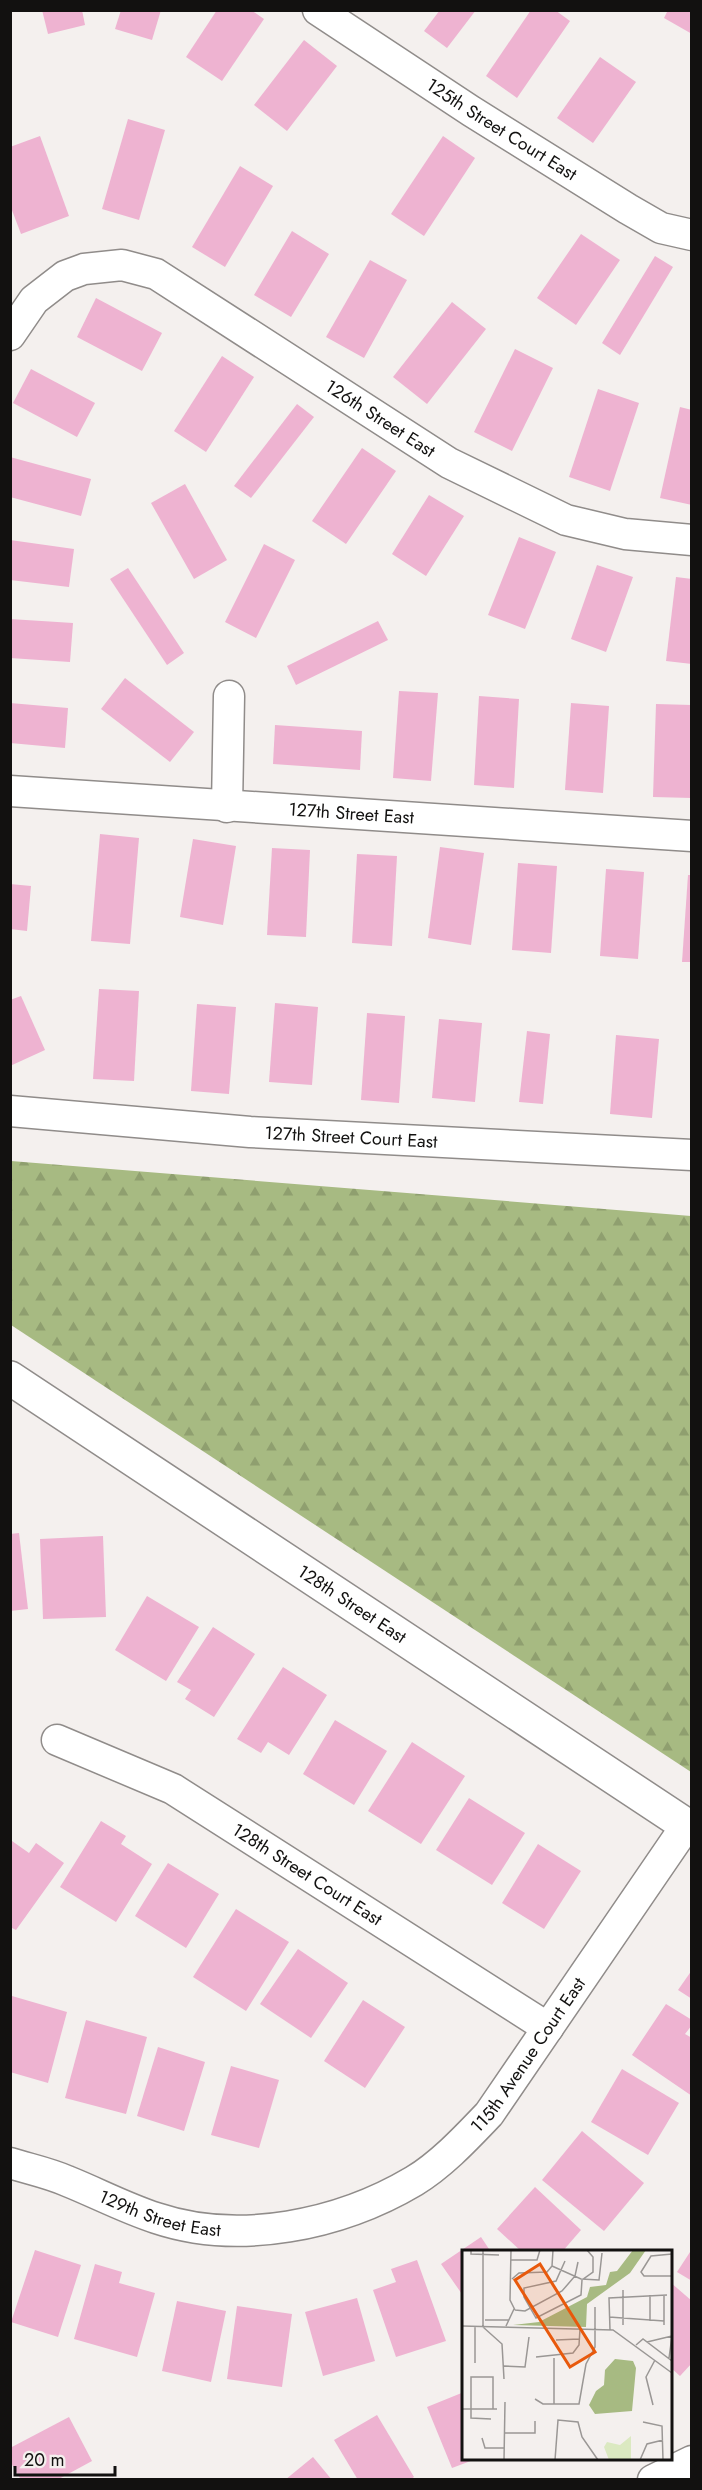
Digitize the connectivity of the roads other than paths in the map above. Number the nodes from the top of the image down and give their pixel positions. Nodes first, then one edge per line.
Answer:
1 (318, 10) edge
2 (692, 236) edge
3 (10, 335) edge
4 (692, 540) edge
5 (229, 696) dead end
6 (10, 791) edge
7 (227, 807) junction
8 (692, 836) edge
9 (10, 1111) edge
10 (692, 1155) edge
11 (10, 1378) edge
12 (57, 1740) dead end
13 (689, 1827) edge
14 (548, 2028) junction
15 (10, 2163) edge
16 (314, 2222) joint
17 (692, 2461) edge
18 (653, 2480) edge

1 - 2 street, 125th Street Court East
3 - 4 street, 126th Street East
5 - 7 street
6 - 7 street, 127th Street East
7 - 8 street, 127th Street East
9 - 10 street, 127th Street Court East
11 - 13 street, 128th Street East
12 - 14 street, 128th Street Court East
13 - 14 street, 115th Avenue Court East
14 - 16 street, 115th Avenue Court East
15 - 16 street, 129th Street East
17 - 18 street

